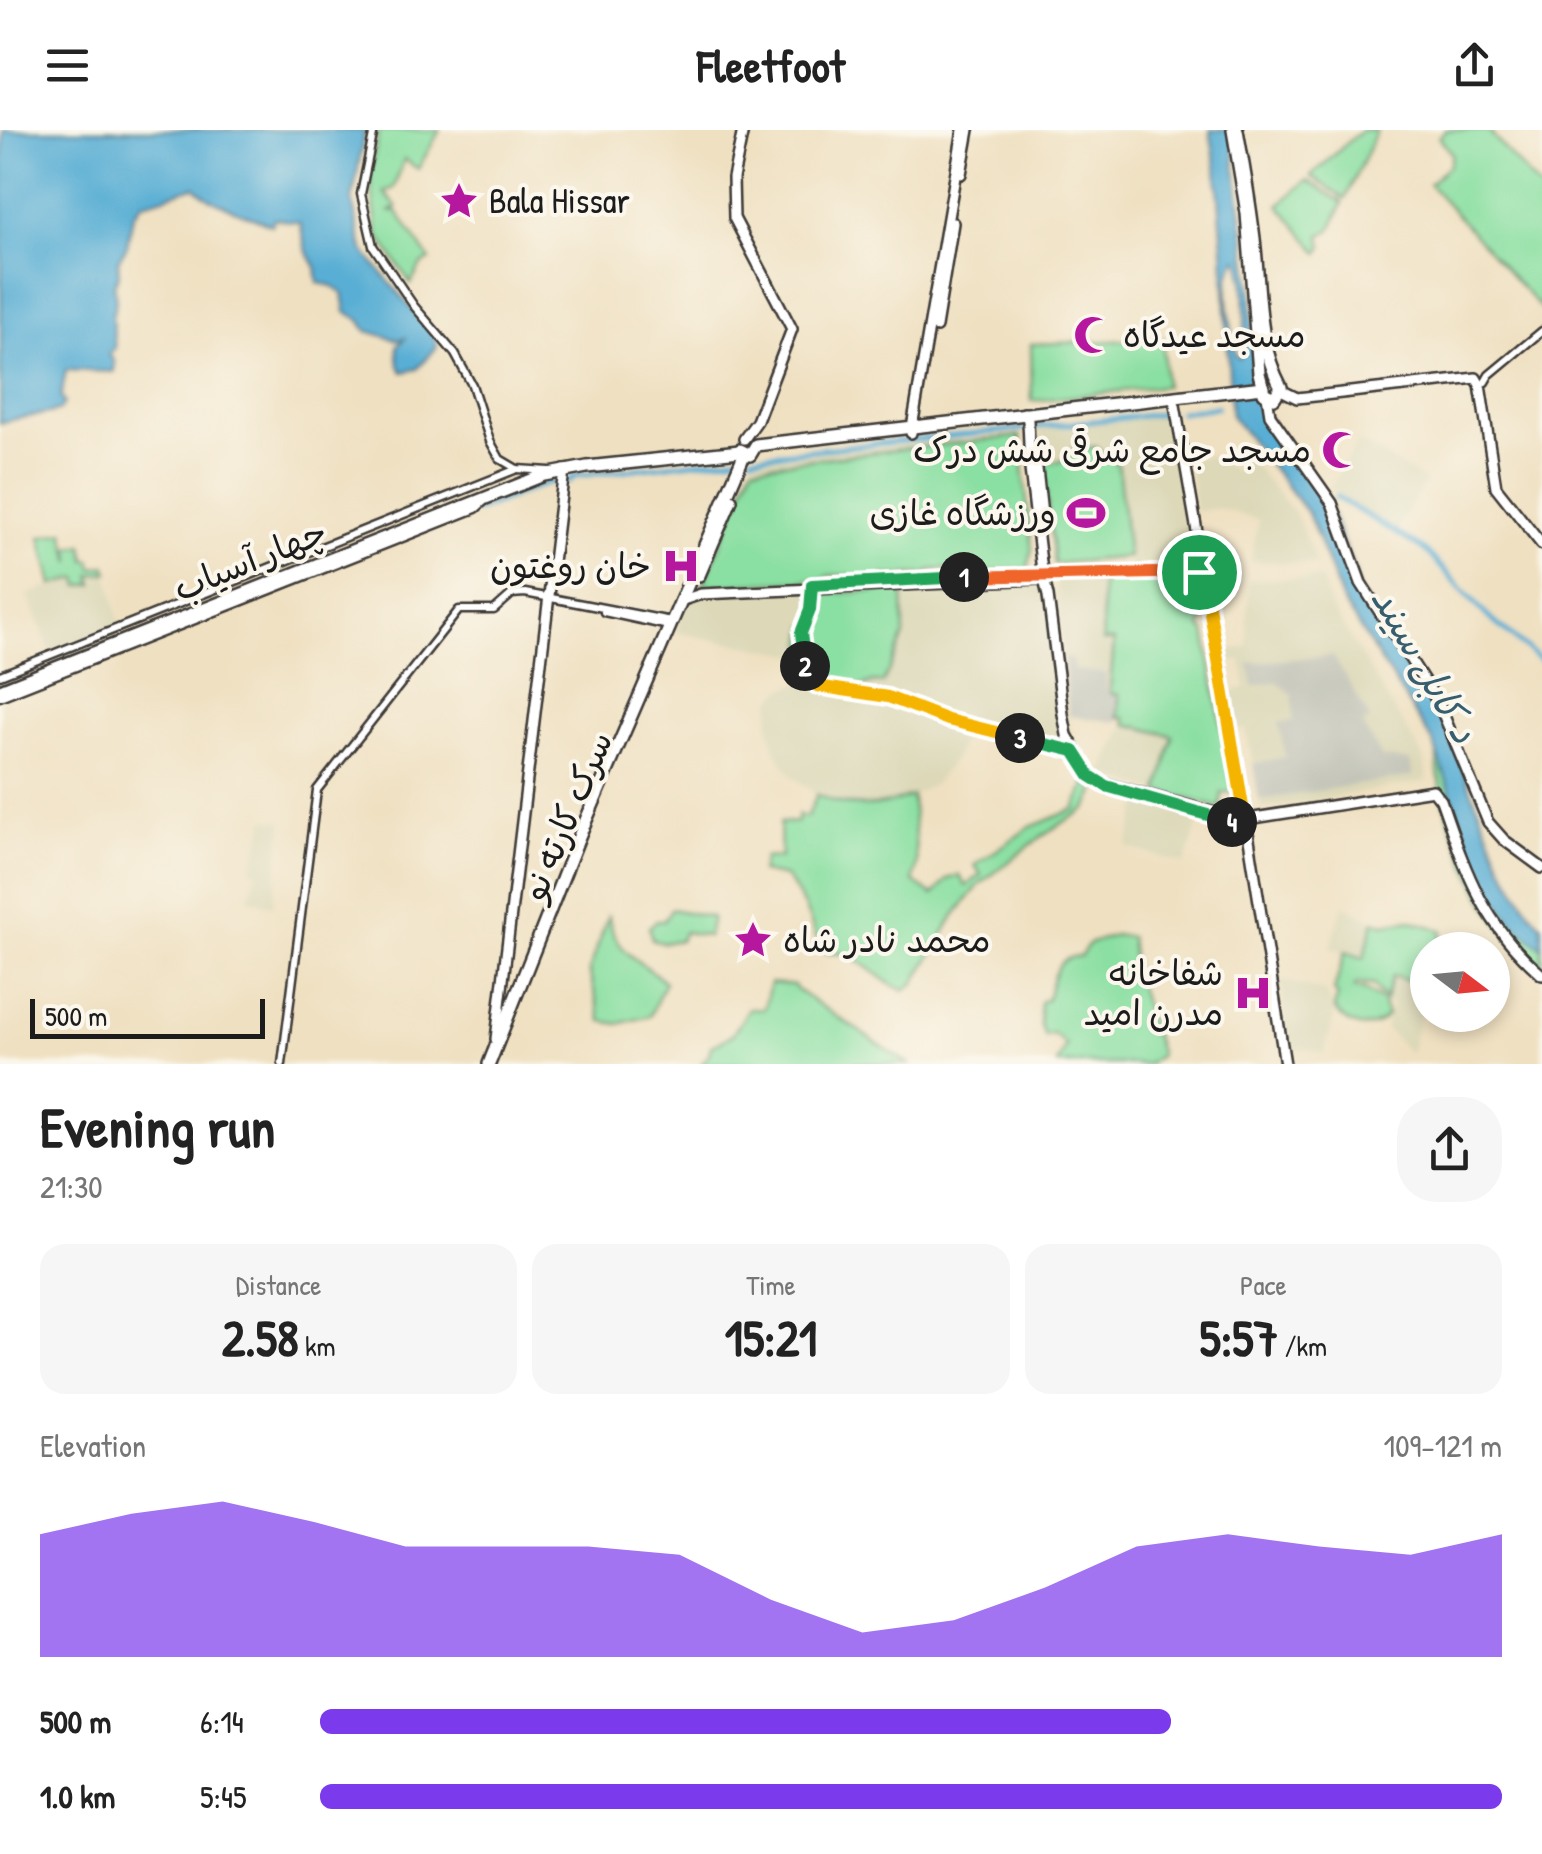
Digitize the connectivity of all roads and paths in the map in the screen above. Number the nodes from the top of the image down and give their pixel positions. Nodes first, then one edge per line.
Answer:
1 (374, 130) edge
2 (743, 130) edge
3 (966, 130) edge
4 (1235, 130) edge
5 (1542, 331) edge
6 (1483, 383) junction
7 (1268, 391) junction
8 (1229, 397) junction
9 (1172, 405) junction
10 (1062, 413) junction
11 (1030, 418) junction
12 (914, 429) junction
13 (746, 449) junction
14 (517, 468) junction
15 (558, 472) junction
16 (522, 482) junction
17 (491, 494) junction
18 (363, 542) junction
19 (1542, 545) edge
20 (1201, 571) junction
21 (1045, 576) junction
22 (812, 587) junction
23 (686, 597) junction
24 (550, 598) junction
25 (173, 618) junction
26 (670, 623) junction
27 (0, 674) edge
28 (0, 682) edge
29 (0, 694) edge
30 (1074, 751) junction
31 (1243, 822) junction
32 (1542, 868) edge
33 (1542, 977) edge
34 (505, 1032) junction
35 (493, 1061) edge
36 (282, 1064) edge
37 (1282, 1064) edge

1 - 14 street
2 - 13 main road
3 - 12 main road
4 - 7 highway
5 - 6 street
6 - 7 main road
6 - 19 main road
7 - 8 highway
7 - 32 main road
8 - 9 highway
8 - 10 highway
9 - 10 highway
9 - 20 main road
10 - 11 highway, چهار آسیاب
11 - 12 highway, چهار آسیاب
11 - 21 main road
12 - 13 highway, چهار آسیاب
13 - 15 highway, چهار آسیاب
13 - 23 highway, سرک کارته نو
14 - 15 street
14 - 27 street
15 - 16 highway, چهار آسیاب
15 - 24 main road
16 - 17 highway, چهار آسیاب
16 - 18 highway, چهار آسیاب
17 - 18 highway, چهار آسیاب
17 - 29 street
18 - 25 highway, چهار آسیاب
20 - 21 street
20 - 31 main road
21 - 22 main road
21 - 30 main road
22 - 23 main road
22 - 30 street
23 - 26 highway, سرک کارته نو
23 - 34 highway, سرک کارته نو
24 - 26 street
24 - 35 main road
24 - 36 street
25 - 28 highway, چهار آسیاب
25 - 29 highway, چهار آسیاب
26 - 34 highway, سرک کارته نو
30 - 31 main road
31 - 33 main road
31 - 33 main road
31 - 37 main road
34 - 35 highway, سرک کارته نو

